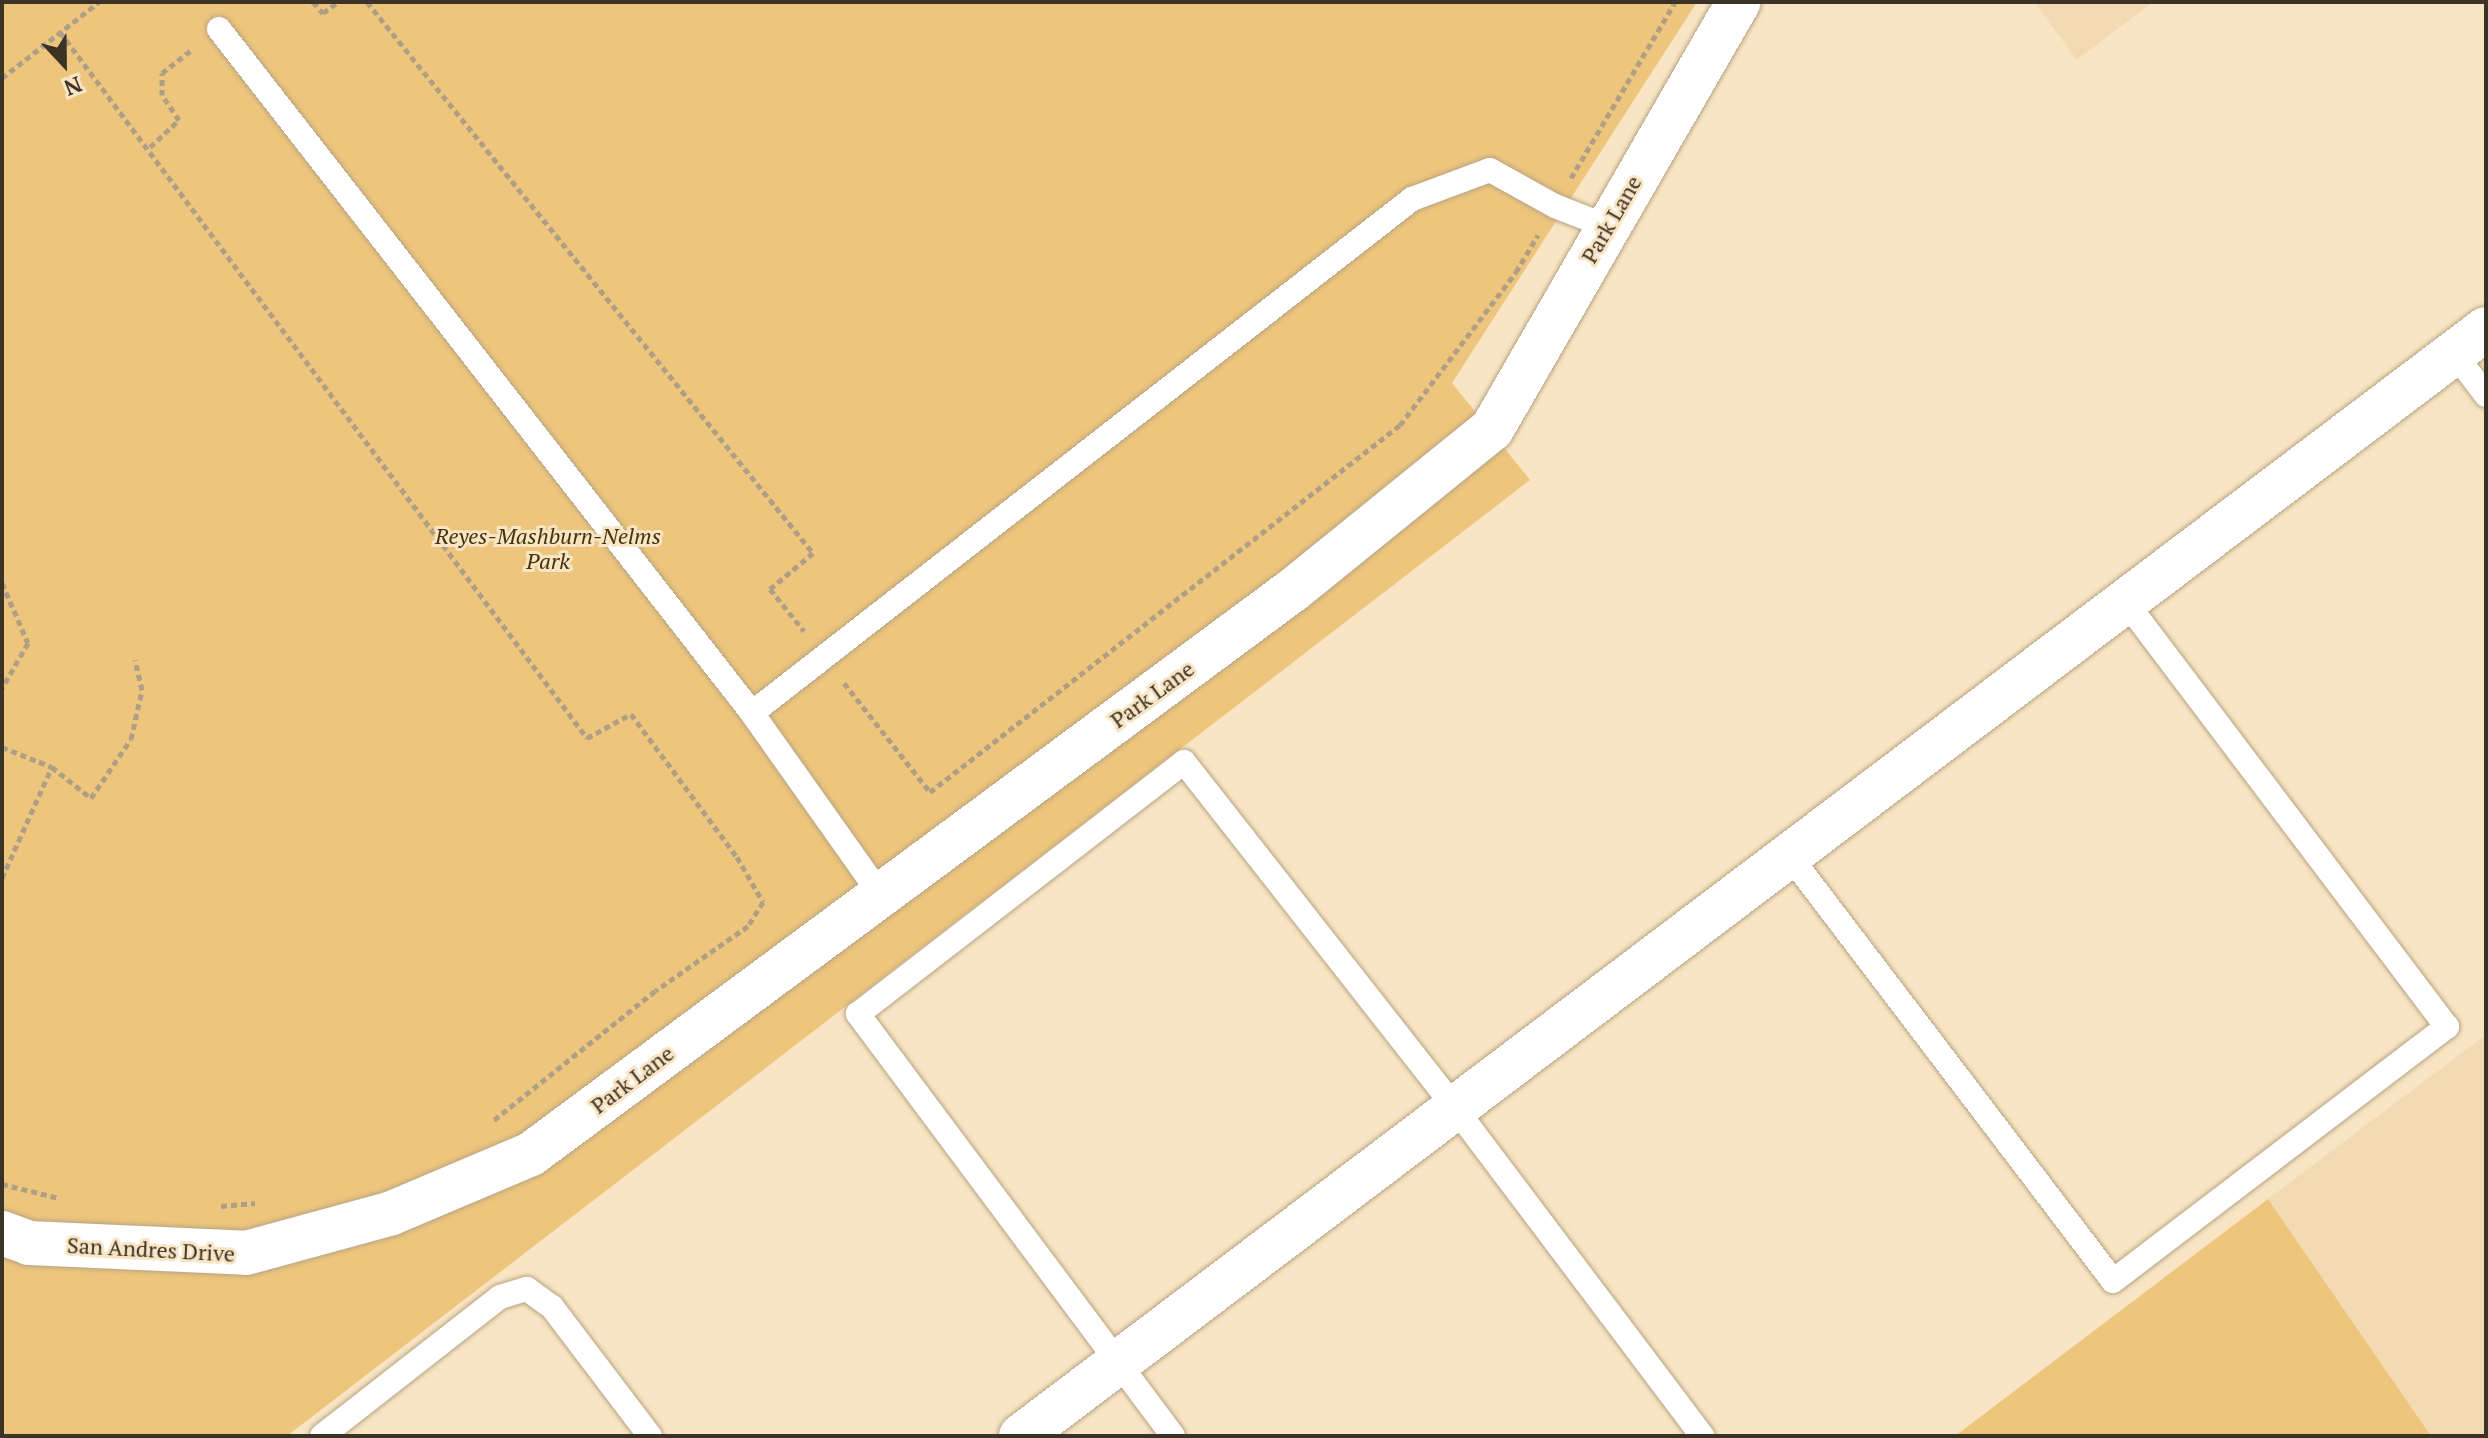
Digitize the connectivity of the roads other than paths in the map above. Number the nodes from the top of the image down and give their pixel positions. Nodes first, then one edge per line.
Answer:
1 (1739, 2) edge
2 (219, 29) road end
3 (1606, 226) junction
4 (2470, 341) edge
5 (2486, 395) edge
6 (2125, 601) junction
7 (752, 713) junction
8 (1789, 855) junction
9 (880, 894) junction
10 (1455, 1108) junction
11 (392, 1213) joint
12 (2, 1233) edge
13 (1118, 1363) junction
14 (322, 1436) edge
15 (650, 1436) edge
16 (1021, 1436) edge
17 (1173, 1436) edge
18 (1702, 1436) edge

1 - 3 street, Park Lane
2 - 7 lane
3 - 7 lane
3 - 9 street, Park Lane
4 - 5 lane
4 - 6 street
6 - 8 street
6 - 8 lane
7 - 9 lane
8 - 10 street
9 - 11 street, Park Lane
10 - 13 street
10 - 13 lane
10 - 18 lane
11 - 12 street, San Andres Drive
13 - 16 street
13 - 17 lane
14 - 15 lane

